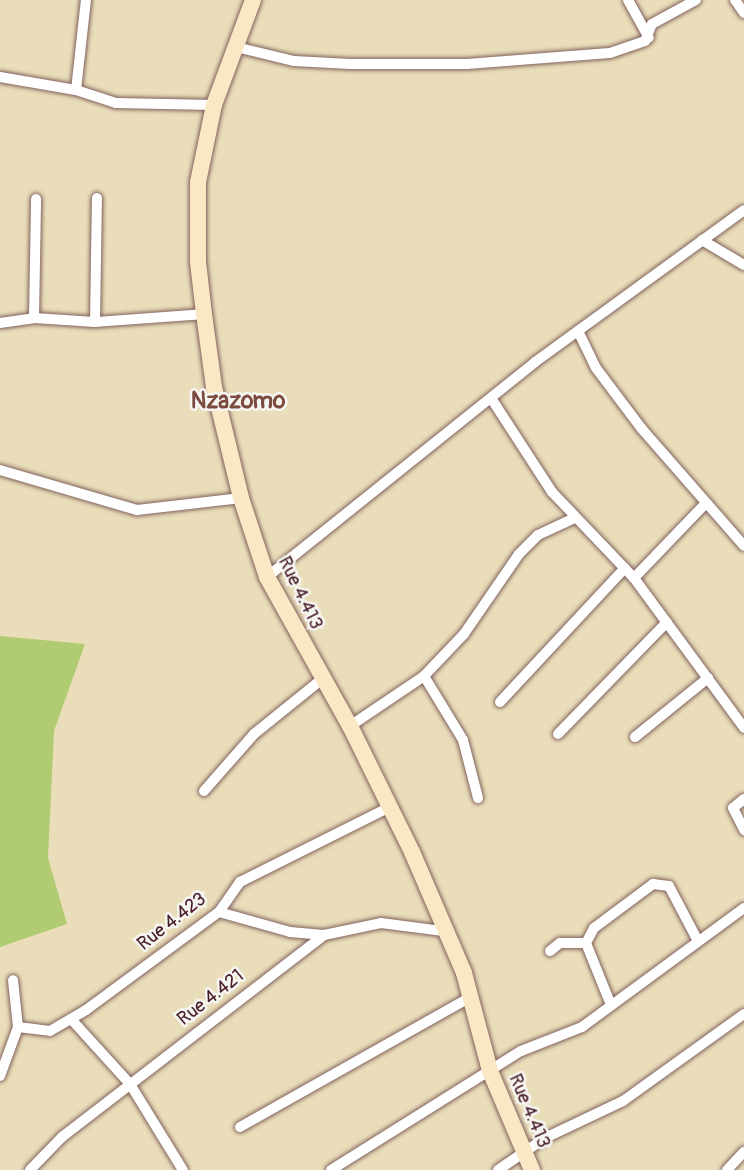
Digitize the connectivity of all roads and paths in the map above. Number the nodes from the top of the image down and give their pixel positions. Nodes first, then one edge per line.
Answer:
1 (86, 0) edge
2 (253, 0) edge
3 (628, 0) edge
4 (696, 0) edge
5 (735, 0) edge
6 (744, 13) edge
7 (649, 38) junction
8 (236, 47) junction
9 (0, 77) edge
10 (76, 90) junction
11 (215, 105) junction
12 (97, 198) dead end
13 (36, 199) dead end
14 (744, 210) edge
15 (702, 240) junction
16 (744, 265) edge
17 (204, 314) junction
18 (34, 318) junction
19 (94, 322) junction
20 (0, 323) edge
21 (578, 331) junction
22 (491, 398) junction
23 (0, 470) edge
24 (241, 498) junction
25 (706, 503) junction
26 (574, 518) junction
27 (744, 546) edge
28 (625, 568) junction
29 (267, 577) junction
30 (634, 578) junction
31 (667, 622) junction
32 (424, 676) junction
33 (708, 678) junction
34 (321, 680) junction
35 (500, 702) dead end
36 (350, 726) junction
37 (744, 728) edge
38 (558, 734) dead end
39 (635, 737) dead end
40 (204, 791) dead end
41 (478, 798) dead end
42 (744, 799) edge
43 (390, 807) junction
44 (744, 830) edge
45 (744, 908) edge
46 (219, 912) junction
47 (443, 931) junction
48 (324, 935) junction
49 (698, 941) junction
50 (586, 943) junction
51 (550, 951) dead end
52 (13, 980) dead end
53 (471, 997) junction
54 (611, 1005) junction
55 (744, 1014) edge
56 (71, 1019) junction
57 (18, 1027) junction
58 (489, 1070) junction
59 (0, 1076) edge
60 (130, 1084) junction
61 (240, 1127) dead end
62 (744, 1152) edge
63 (522, 1153) junction
64 (30, 1170) edge
65 (183, 1170) edge
66 (331, 1170) edge
67 (498, 1170) edge
68 (532, 1170) edge
69 (727, 1170) edge

1 - 10 street
2 - 8 street, Rue 4.413
3 - 7 street
4 - 7 street
5 - 6 street
7 - 8 street
8 - 11 street, Rue 4.413
9 - 10 street
10 - 11 street
11 - 17 street, Rue 4.413
12 - 19 street
13 - 18 street
14 - 15 street
15 - 16 street
15 - 21 street
17 - 19 street
17 - 24 street, Rue 4.413
18 - 19 street
18 - 20 street
21 - 22 street
21 - 25 street
22 - 26 street
22 - 29 street
23 - 24 street
24 - 29 street, Rue 4.413
25 - 27 street
25 - 30 street
26 - 28 street
26 - 32 street
28 - 30 street
28 - 35 street
29 - 34 street, Rue 4.413
30 - 31 street
31 - 33 street
31 - 38 street
32 - 36 street
32 - 41 street
33 - 37 street
33 - 39 street
34 - 36 street, Rue 4.413
34 - 40 street
36 - 43 street, Rue 4.413
42 - 44 street
43 - 46 street, Rue 4.423
43 - 47 street, Rue 4.413
45 - 49 street
46 - 48 street
46 - 56 street, Rue 4.423
47 - 48 street, Rue 4.421
47 - 53 street, Rue 4.413
48 - 60 street, Rue 4.421
49 - 50 street
49 - 54 street
50 - 51 street
50 - 54 street
52 - 57 street
53 - 58 street, Rue 4.413
53 - 61 street
54 - 58 street
55 - 63 street
56 - 57 street, Rue 4.423
56 - 60 street
57 - 59 street
58 - 63 street, Rue 4.413
58 - 66 street
60 - 64 street, Rue 4.421
60 - 65 street
62 - 69 street
63 - 67 street
63 - 68 street, Rue 4.413

